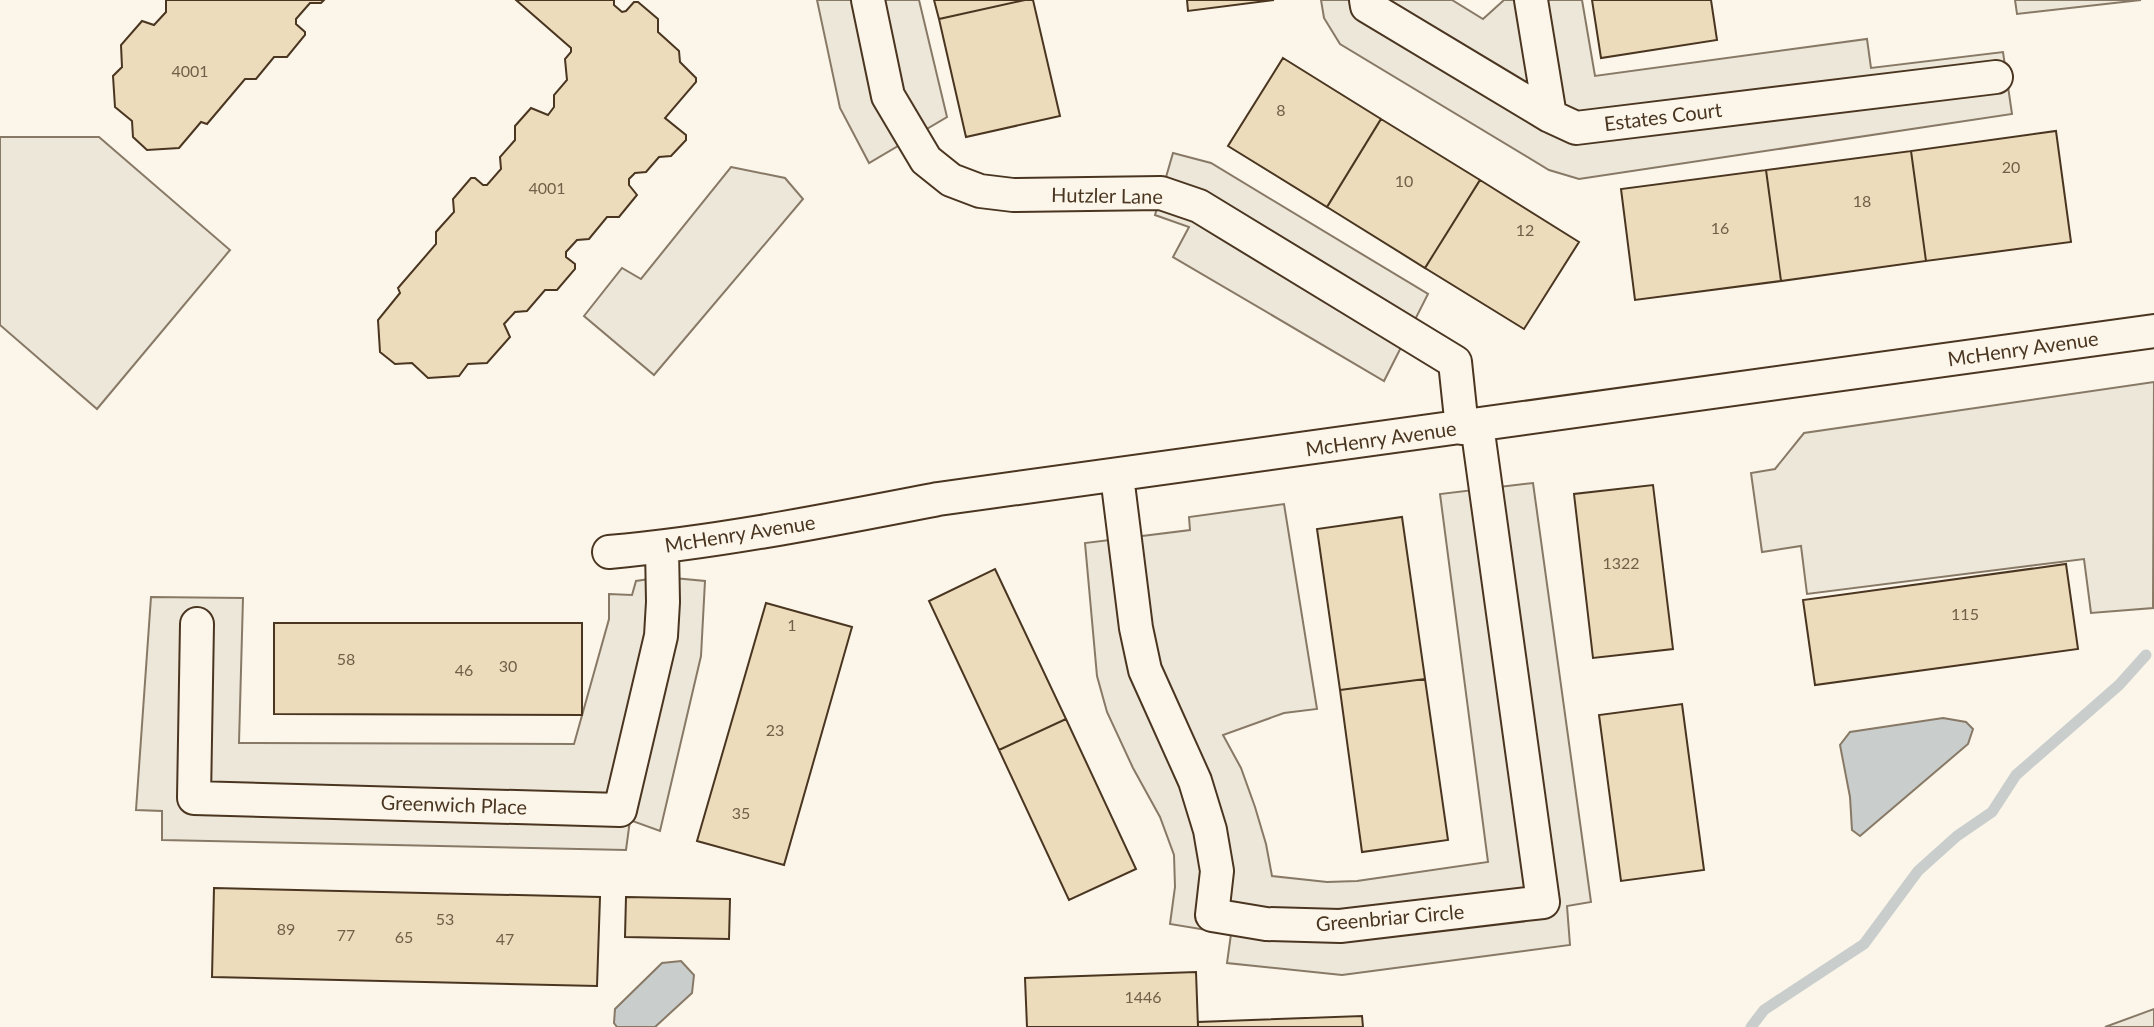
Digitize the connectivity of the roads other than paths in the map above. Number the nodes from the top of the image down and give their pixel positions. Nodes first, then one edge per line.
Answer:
1 (868, 0) edge
2 (1366, 0) edge
3 (1531, 0) edge
4 (1996, 77) dead end
5 (1550, 116) junction
6 (2154, 331) edge
7 (1470, 427) junction
8 (1117, 476) junction
9 (662, 548) junction
10 (609, 552) dead end
11 (197, 624) dead end

1 - 7 street, Hutzler Lane
2 - 5 street, Estates Court
3 - 5 street
4 - 5 street, Estates Court
6 - 7 street, McHenry Avenue
7 - 8 street, McHenry Avenue
7 - 8 street, Greenbriar Circle
8 - 9 street, McHenry Avenue
9 - 10 street, McHenry Avenue
9 - 11 street, Greenwich Place

